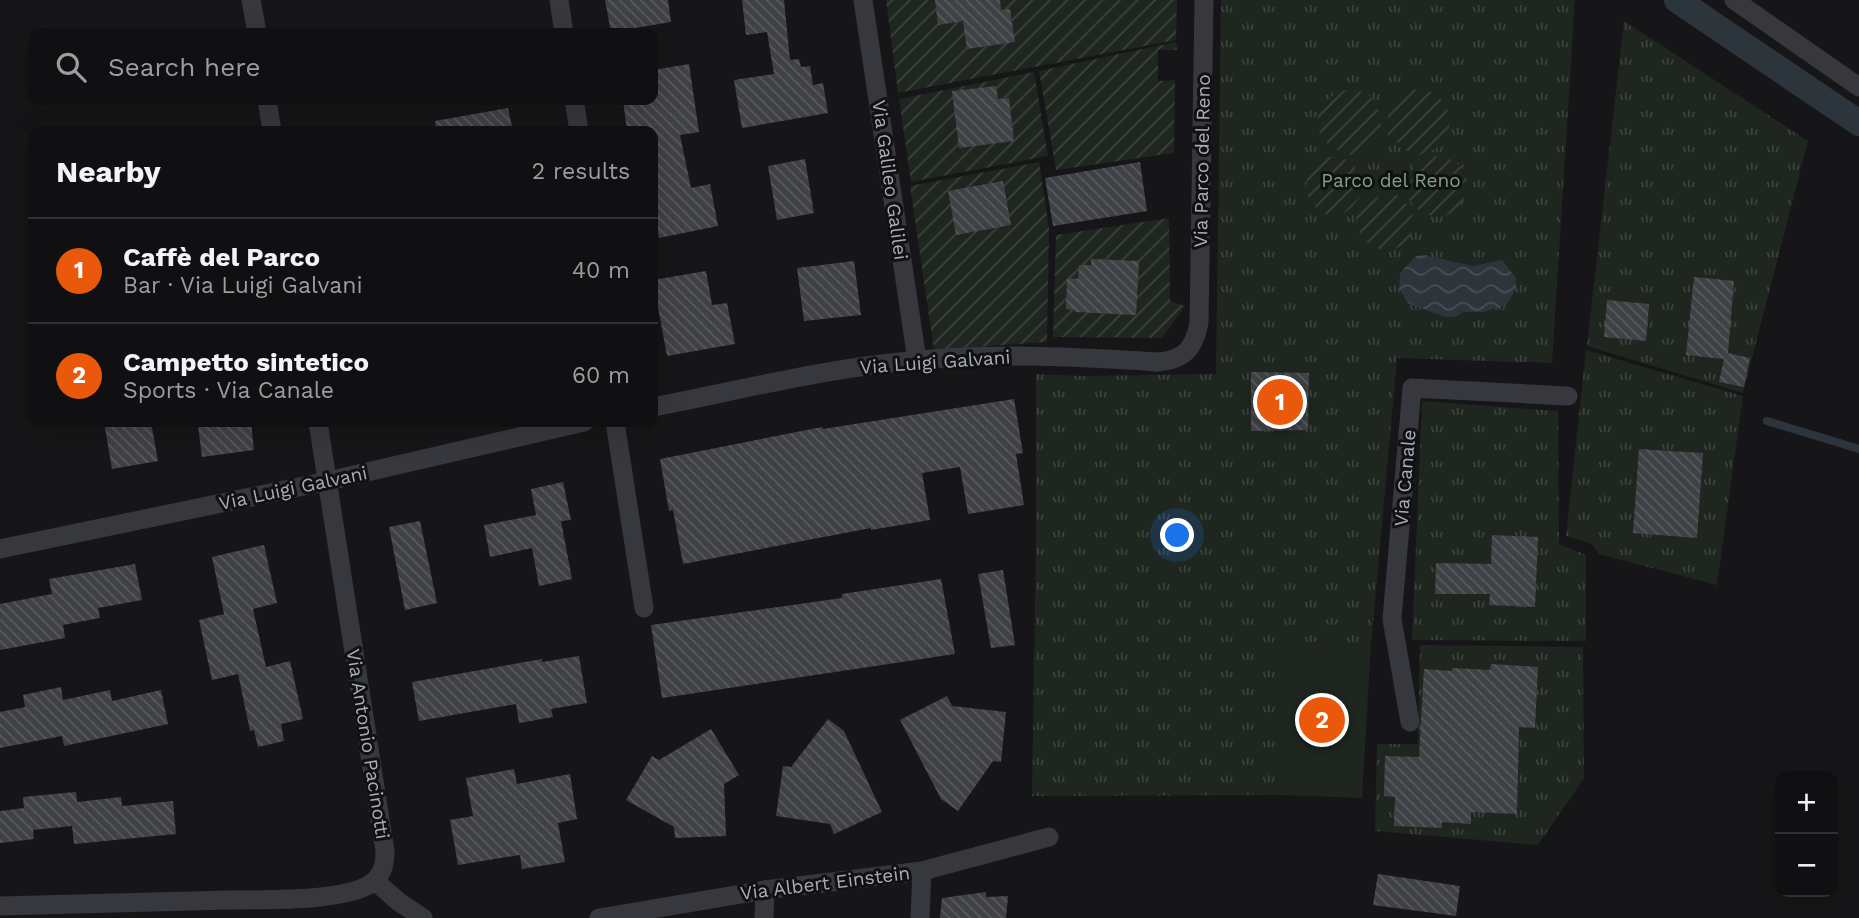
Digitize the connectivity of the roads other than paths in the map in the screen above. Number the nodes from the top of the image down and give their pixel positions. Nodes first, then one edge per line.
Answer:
1 (251, 0) edge
2 (559, 0) edge
3 (863, 0) edge
4 (1204, 0) edge
5 (1734, 0) edge
6 (256, 28) edge
7 (563, 28) edge
8 (1859, 87) edge
9 (268, 105) edge
10 (575, 105) edge
11 (271, 126) edge
12 (578, 126) edge
13 (1199, 323) joint
14 (917, 360) junction
15 (1568, 396) dead end
16 (658, 406) edge
17 (319, 427) edge
18 (562, 427) edge
19 (616, 427) edge
20 (328, 481) junction
21 (0, 548) edge
22 (643, 608) dead end
23 (1409, 722) dead end
24 (1049, 837) dead end
25 (922, 871) junction
26 (375, 881) junction
27 (765, 890) junction
28 (0, 906) edge
29 (423, 918) edge
30 (599, 918) edge
31 (764, 918) edge
32 (920, 918) edge

1 - 6 street
2 - 7 street
3 - 14 street, Via Galileo Galilei
4 - 13 street, Via Parco del Reno
5 - 8 street
9 - 11 street
10 - 12 street
13 - 14 street, Via Luigi Galvani
14 - 16 street, Via Luigi Galvani
15 - 23 street, Via Canale
17 - 20 street, Via Antonio Pacinotti
18 - 20 street, Via Luigi Galvani
19 - 22 street
20 - 21 street, Via Luigi Galvani
20 - 26 street, Via Antonio Pacinotti
24 - 25 street, Via Albert Einstein
25 - 27 street, Via Albert Einstein
25 - 32 street
26 - 28 street
26 - 29 street
27 - 30 street, Via Albert Einstein
27 - 31 street

